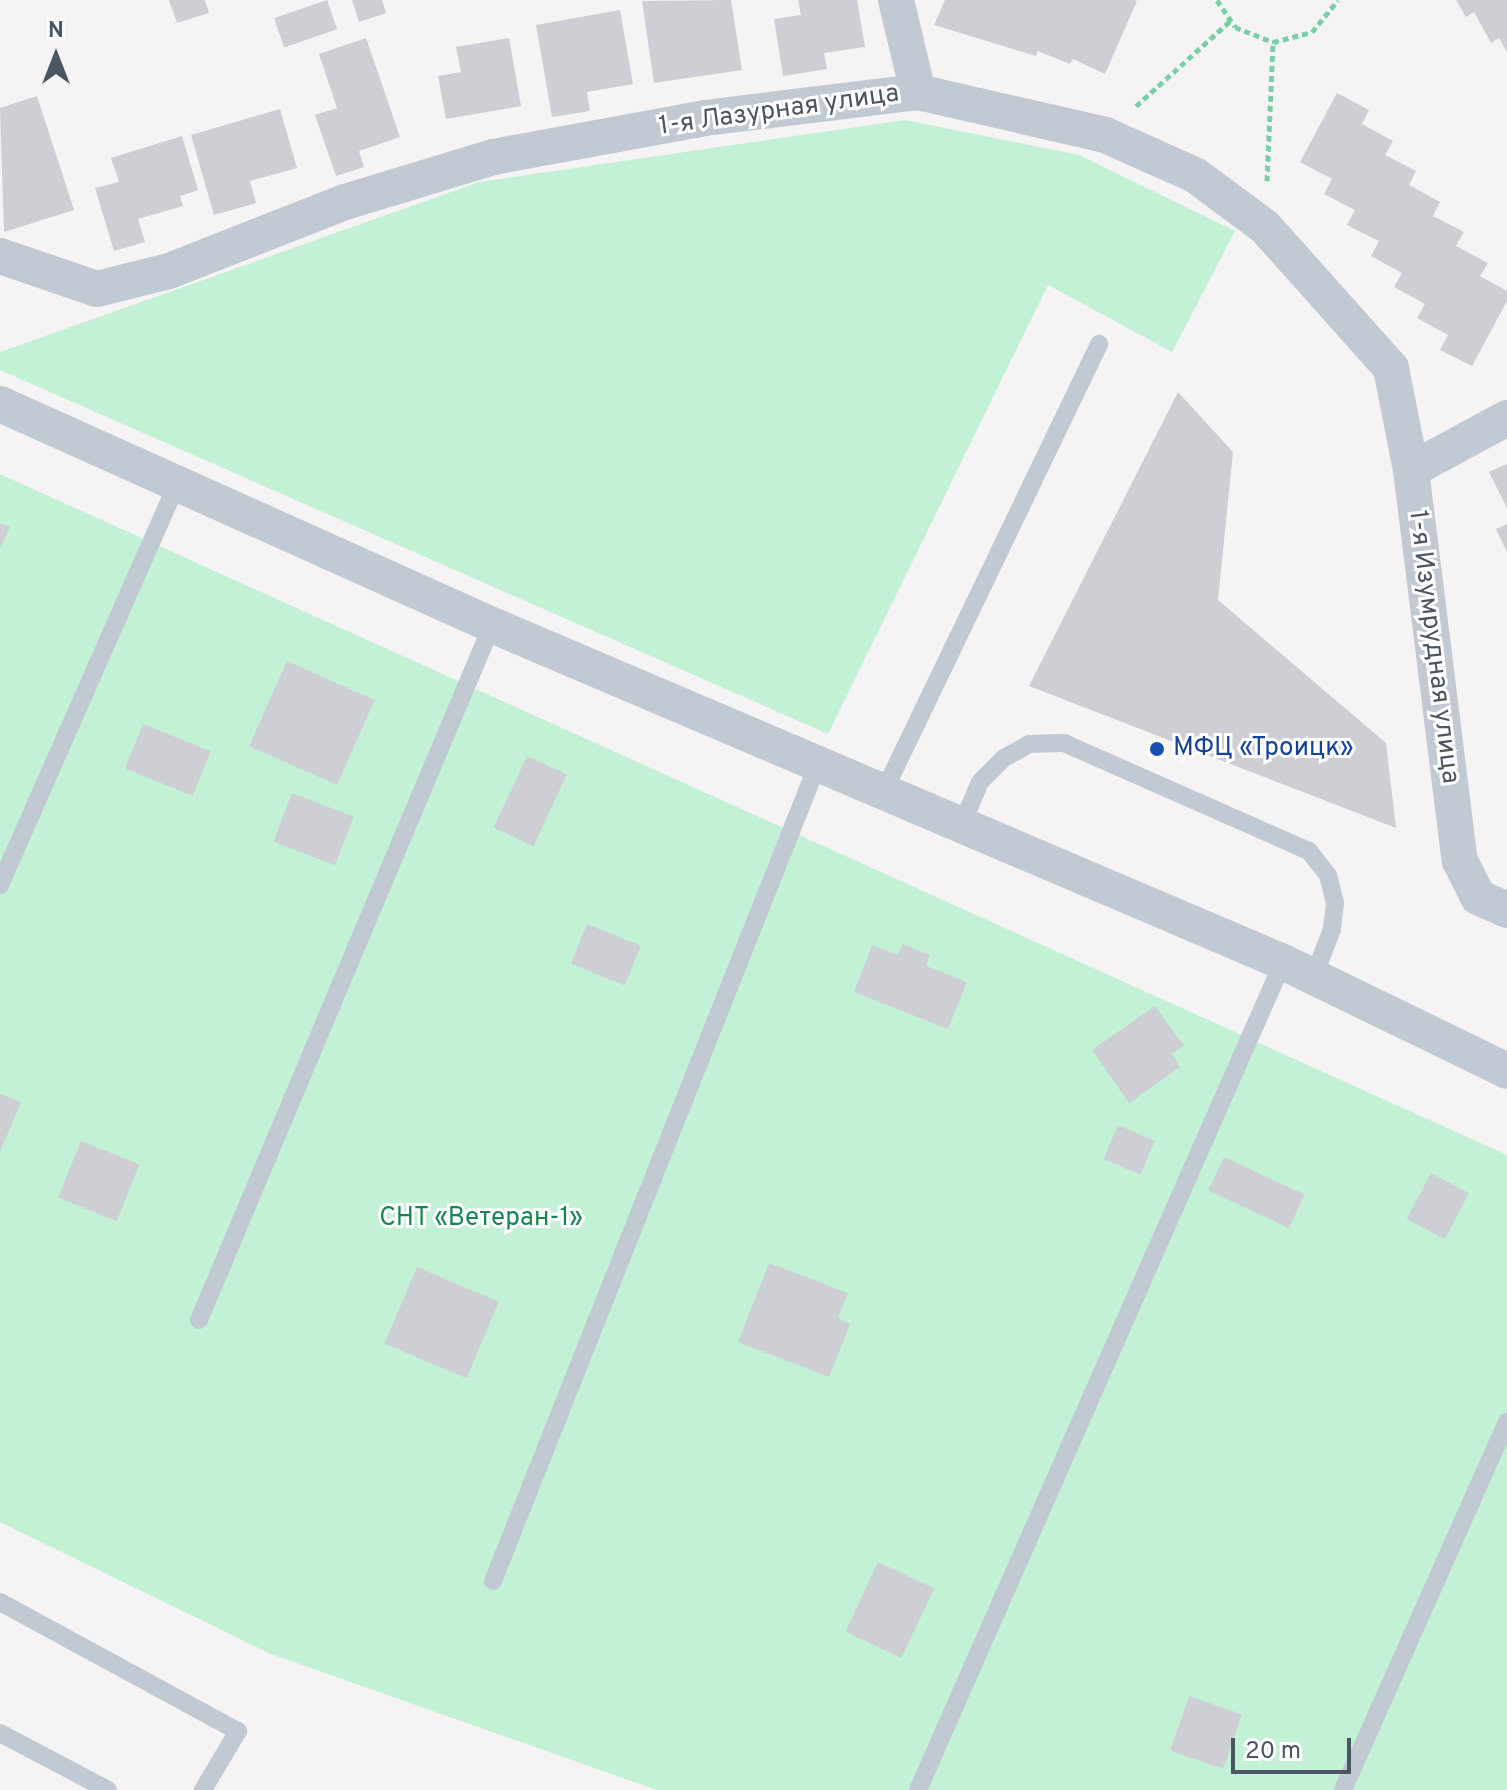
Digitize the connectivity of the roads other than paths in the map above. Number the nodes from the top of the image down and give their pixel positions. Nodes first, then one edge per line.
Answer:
1 (896, 0) edge
2 (918, 92) junction
3 (0, 256) edge
4 (1099, 344) dead end
5 (0, 404) edge
6 (1507, 418) edge
7 (1411, 470) junction
8 (177, 484) junction
9 (492, 625) junction
10 (819, 761) junction
11 (885, 789) junction
12 (963, 822) junction
13 (0, 885) edge
14 (1507, 910) edge
15 (1298, 969) junction
16 (1507, 1071) edge
17 (199, 1320) dead end
18 (1507, 1422) edge
19 (493, 1581) dead end
20 (0, 1602) edge
21 (0, 1733) edge
22 (108, 1790) edge
23 (203, 1790) edge
24 (918, 1790) edge
25 (1343, 1790) edge

1 - 2 street
2 - 3 street, 1-я Лазурная улица
2 - 7 street, 1-я Лазурная улица
4 - 11 lane
5 - 8 street
6 - 7 street
7 - 14 street, 1-я Изумрудная улица
8 - 9 street
8 - 13 lane
9 - 10 street
9 - 17 lane
10 - 11 street
10 - 19 lane
11 - 12 street
12 - 15 street
12 - 15 lane
15 - 16 street
15 - 24 lane
18 - 25 lane
20 - 23 lane
21 - 22 lane

